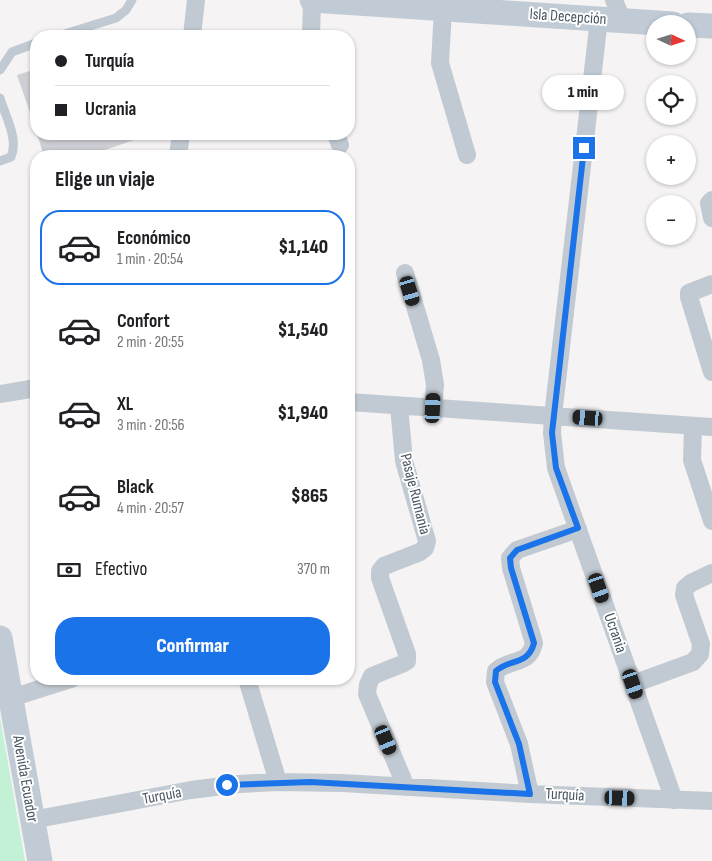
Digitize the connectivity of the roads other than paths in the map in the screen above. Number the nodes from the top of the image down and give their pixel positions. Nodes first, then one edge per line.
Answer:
1 (132, 0) edge
2 (196, 0) edge
3 (312, 0) edge
4 (347, 1) edge
5 (479, 5) edge
6 (443, 9) junction
7 (612, 13) edge
8 (646, 19) edge
9 (696, 25) edge
10 (712, 26) edge
11 (77, 30) edge
12 (193, 30) edge
13 (311, 30) edge
14 (30, 45) edge
15 (0, 70) edge
16 (0, 98) edge
17 (467, 155) dead end
18 (0, 161) edge
19 (712, 200) edge
20 (712, 218) edge
21 (405, 273) dead end
22 (712, 284) edge
23 (712, 372) edge
24 (30, 389) edge
25 (0, 394) edge
26 (355, 402) edge
27 (399, 406) junction
28 (433, 408) junction
29 (553, 416) junction
30 (693, 426) junction
31 (712, 427) edge
32 (712, 521) edge
33 (578, 528) junction
34 (712, 573) edge
35 (0, 638) edge
36 (633, 684) junction
37 (52, 685) edge
38 (249, 685) edge
39 (11, 698) junction
40 (278, 782) junction
41 (406, 787) junction
42 (530, 794) junction
43 (674, 800) junction
44 (712, 801) edge
45 (32, 820) junction
46 (40, 861) edge

1 - 11 lane
2 - 12 street
3 - 4 street, Isla Decepción
3 - 13 street
4 - 6 street, Isla Decepción
5 - 6 street, Isla Decepción
5 - 7 street, Isla Decepción
6 - 17 street
7 - 8 street, Isla Decepción
7 - 29 street, Ucrania
9 - 10 street
14 - 15 lane
16 - 18 lane
19 - 20 street
21 - 28 street
22 - 23 street
24 - 25 street
26 - 27 street
27 - 28 street
27 - 41 street, Pasaje Rumania
28 - 29 street
29 - 30 street
29 - 33 street, Ucrania
30 - 31 street
30 - 32 street
33 - 36 street, Ucrania
33 - 42 street
34 - 36 street
35 - 39 street, Avenida Ecuador
36 - 43 street, Ucrania
37 - 39 street
38 - 40 street
39 - 45 street, Avenida Ecuador
40 - 41 street, Turquía
40 - 45 street, Turquía
41 - 42 street, Turquía
42 - 43 street, Turquía
43 - 44 street, Turquía
45 - 46 street, Avenida Ecuador

